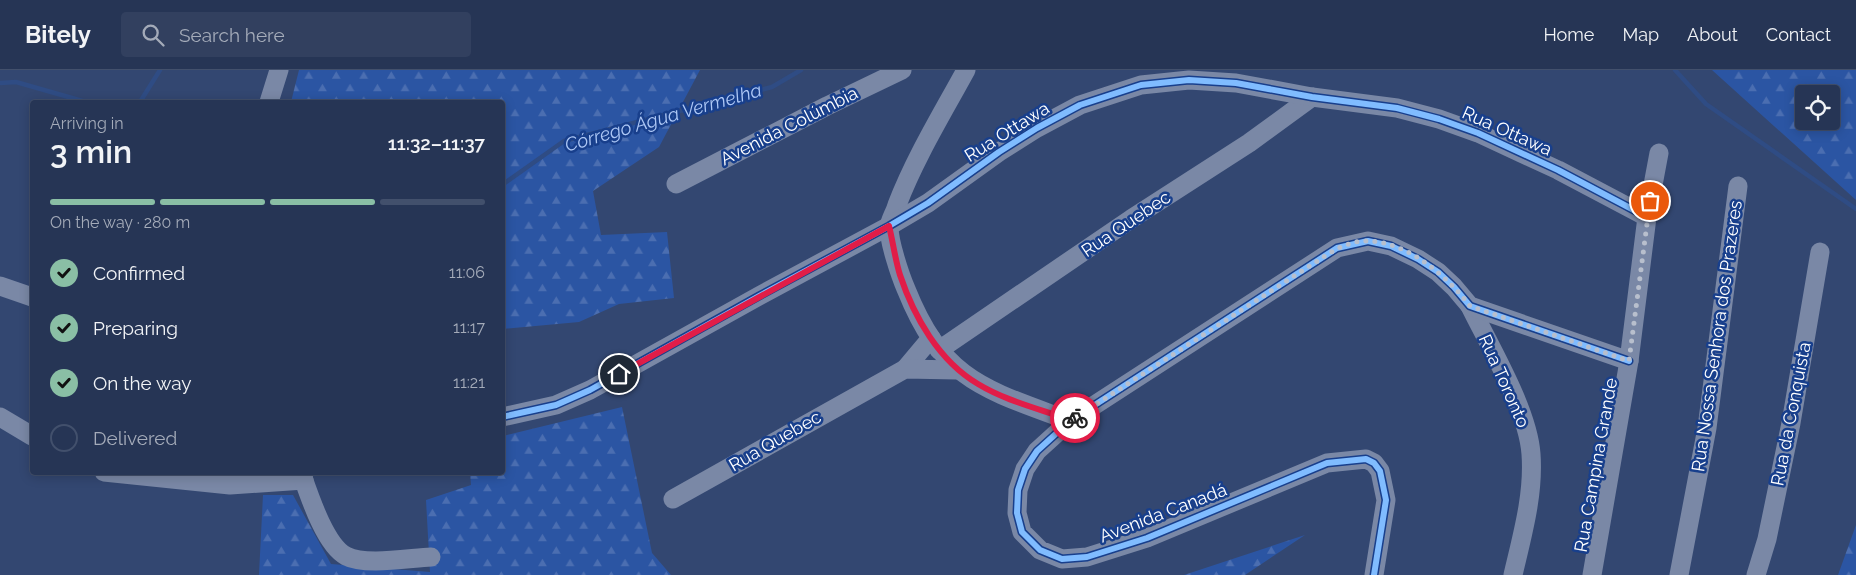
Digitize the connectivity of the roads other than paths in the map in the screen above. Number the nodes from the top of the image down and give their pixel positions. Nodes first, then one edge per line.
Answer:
1 (279, 70) edge
2 (902, 70) edge
3 (966, 70) edge
4 (1312, 97) junction
5 (270, 100) edge
6 (1659, 153) dead end
7 (676, 184) dead end
8 (1738, 186) dead end
9 (1647, 216) junction
10 (889, 226) junction
11 (1820, 252) dead end
12 (0, 286) edge
13 (30, 296) edge
14 (1470, 306) junction
15 (935, 344) junction
16 (1629, 361) junction
17 (905, 369) junction
18 (957, 370) junction
19 (505, 416) edge
20 (0, 417) edge
21 (1070, 420) junction
22 (30, 435) edge
23 (133, 475) edge
24 (303, 476) edge
25 (673, 499) dead end
26 (431, 557) dead end
27 (1374, 575) edge
28 (1513, 575) edge
29 (1592, 575) edge
30 (1679, 575) edge
31 (1756, 575) edge

1 - 5 street
2 - 7 street, Avenida Colúmbia
3 - 10 street
4 - 9 street, Rua Ottawa
4 - 10 street, Rua Ottawa
4 - 15 street, Rua Quebec
6 - 9 street, Rua Campina Grande
8 - 30 street, Rua Nossa Senhora dos Prazeres
9 - 16 street, Rua Campina Grande
10 - 15 street
10 - 19 street, Rua Ottawa
11 - 31 street, Rua da Conquista
12 - 13 street
14 - 16 street
14 - 21 street, Avenida Canadá
14 - 28 street, Rua Toronto
15 - 17 street, Rua Quebec
15 - 18 street
16 - 29 street, Rua Campina Grande
17 - 18 street
17 - 25 street, Rua Quebec
18 - 21 street
20 - 22 street
21 - 27 street, Avenida Canadá
23 - 24 street
24 - 26 street

